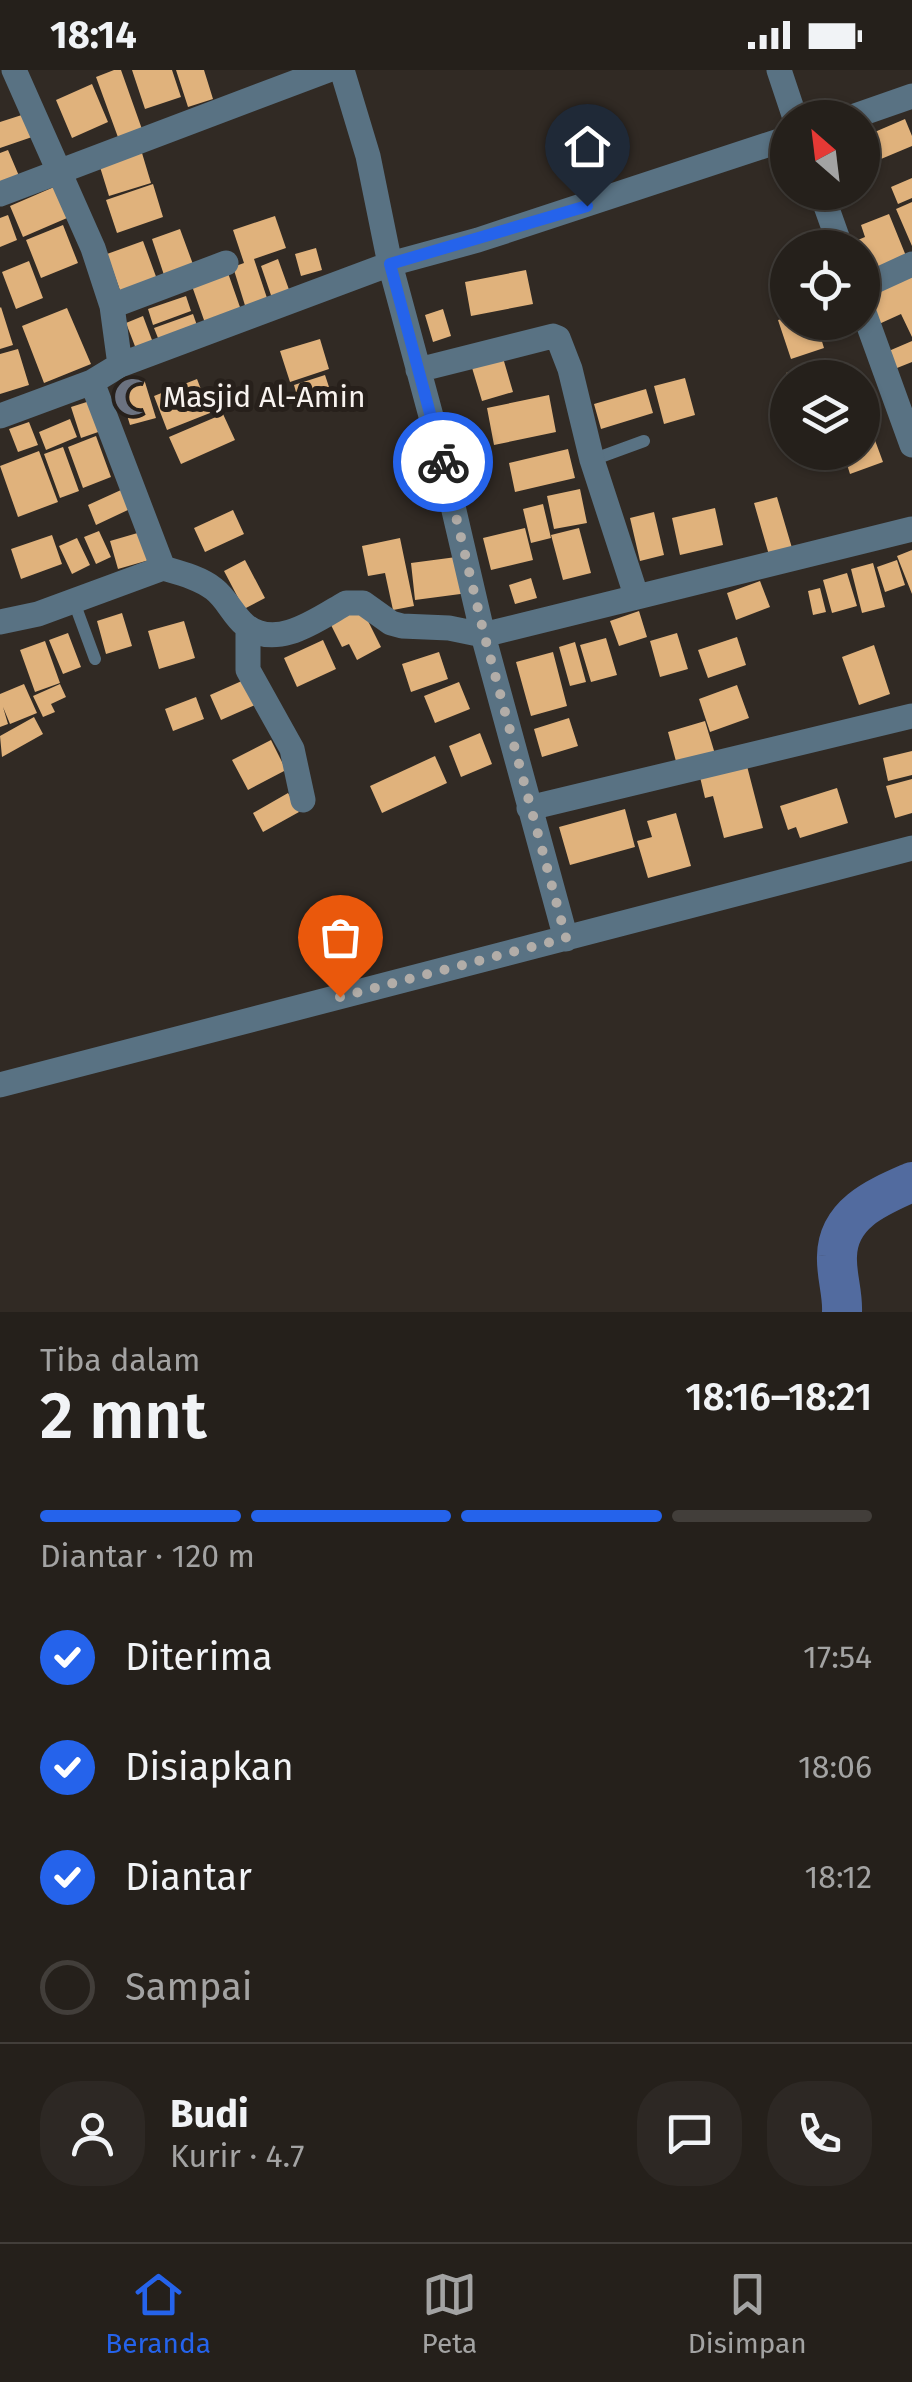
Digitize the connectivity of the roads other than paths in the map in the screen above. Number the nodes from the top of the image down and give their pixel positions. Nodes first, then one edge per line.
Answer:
1 (14, 70) edge
2 (328, 70) edge
3 (342, 70) edge
4 (779, 70) edge
5 (912, 96) edge
6 (789, 100) edge
7 (880, 107) edge
8 (770, 144) edge
9 (58, 170) junction
10 (0, 194) edge
11 (226, 263) dead end
12 (390, 264) junction
13 (912, 264) edge
14 (880, 279) edge
15 (112, 306) junction
16 (874, 340) edge
17 (120, 366) junction
18 (418, 370) junction
19 (92, 382) junction
20 (0, 416) edge
21 (644, 442) dead end
22 (912, 445) edge
23 (592, 460) junction
24 (912, 530) edge
25 (163, 568) junction
26 (636, 596) junction
27 (74, 602) junction
28 (0, 622) edge
29 (248, 628) junction
30 (484, 634) junction
31 (94, 659) dead end
32 (912, 716) edge
33 (302, 800) dead end
34 (530, 808) junction
35 (912, 848) edge
36 (566, 938) junction
37 (0, 1085) edge

1 - 9 street
2 - 9 street
3 - 12 street
4 - 6 street
5 - 7 street
8 - 12 street
9 - 10 street
9 - 15 street
11 - 15 street
12 - 17 street
12 - 18 street
13 - 14 street
15 - 17 street
16 - 22 street
17 - 19 street
18 - 23 street
18 - 30 street
19 - 20 street
19 - 25 street
21 - 23 lane
23 - 26 street
24 - 26 street
25 - 27 street
25 - 29 street
26 - 30 street
27 - 28 street
27 - 31 lane
29 - 30 street
29 - 33 street
30 - 34 street
32 - 34 street
34 - 36 street
35 - 36 street
36 - 37 street

